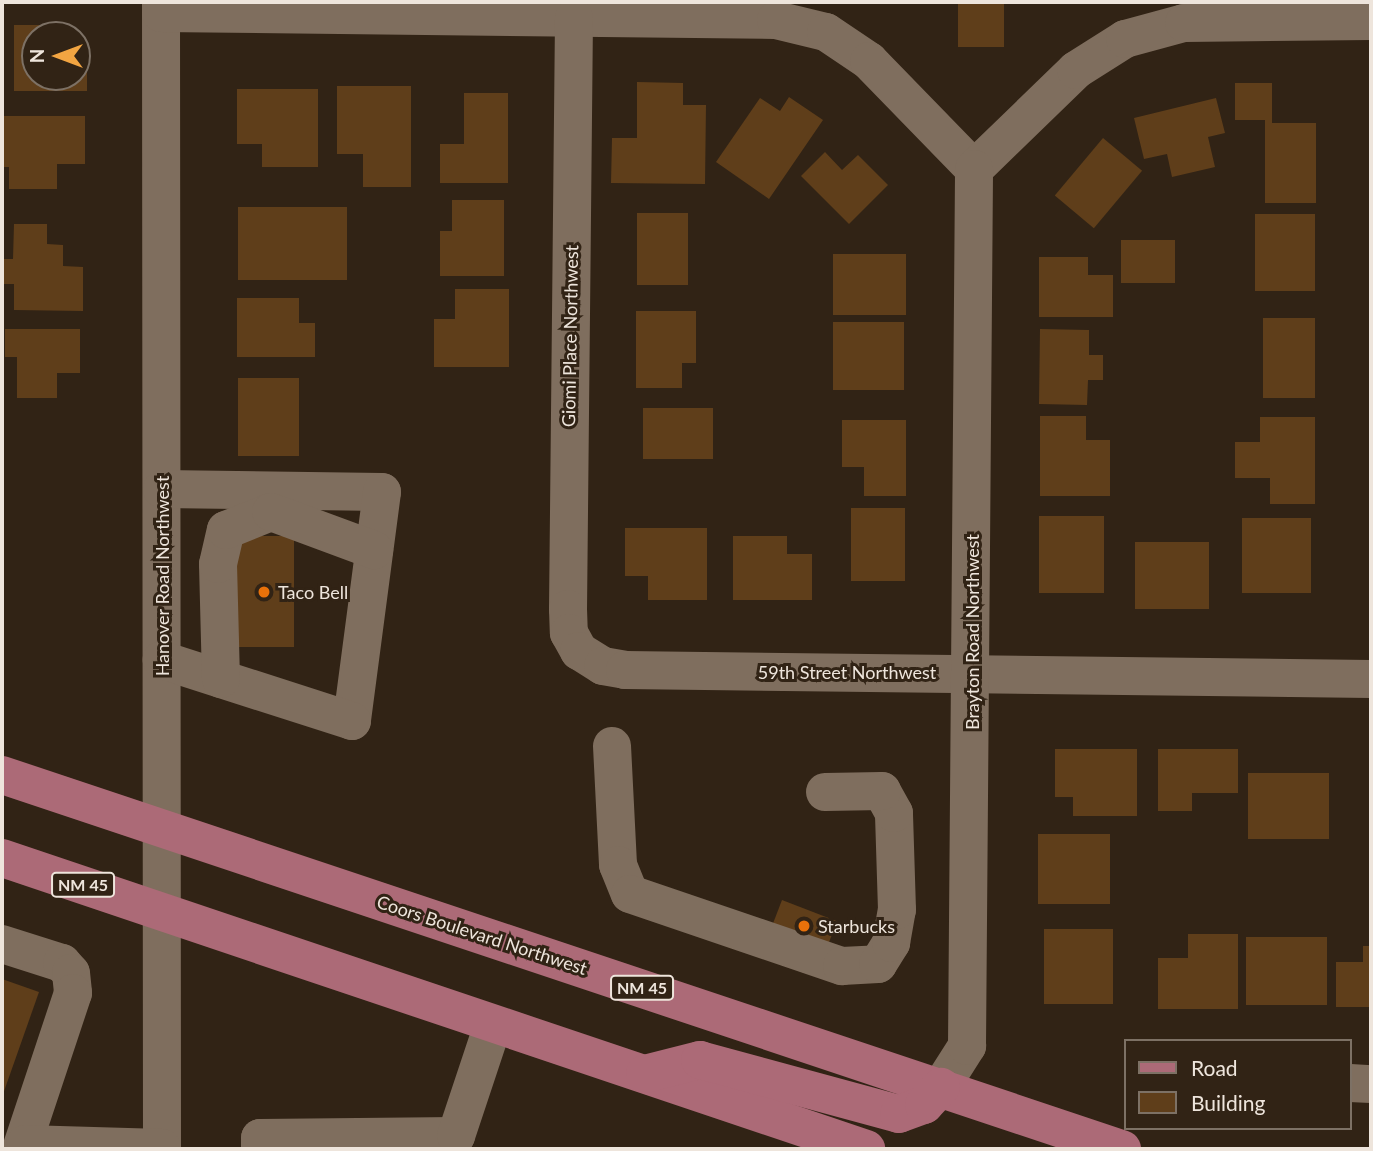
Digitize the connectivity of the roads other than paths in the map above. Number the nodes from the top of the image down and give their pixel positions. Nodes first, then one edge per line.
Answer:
1 (161, 7) edge
2 (573, 18) junction
3 (1371, 21) edge
4 (974, 169) junction
5 (162, 489) junction
6 (374, 550) junction
7 (579, 651) joint
8 (162, 660) junction
9 (972, 673) junction
10 (221, 679) junction
11 (1371, 679) edge
12 (612, 746) dead end
13 (2, 775) edge
14 (825, 792) dead end
15 (162, 829) junction
16 (2, 858) edge
17 (164, 912) junction
18 (2, 944) edge
19 (493, 1025) junction
20 (645, 1074) junction
21 (1352, 1083) edge
22 (1371, 1084) edge
23 (941, 1087) junction
24 (371, 1143) edge
25 (442, 1143) edge
26 (23, 1147) edge
27 (162, 1149) edge
28 (260, 1149) edge
29 (866, 1149) edge
30 (1122, 1149) edge

1 - 2 street
1 - 5 street, Hanover Road Northwest
2 - 4 street
2 - 7 street, Giomi Place Northwest
3 - 4 street
4 - 9 street, Brayton Road Northwest
5 - 6 street
5 - 8 street, Hanover Road Northwest
6 - 10 street
6 - 10 street
7 - 9 street, 59th Street Northwest
8 - 10 street
8 - 15 street, Hanover Road Northwest
9 - 11 street, 59th Street Northwest
9 - 23 street, Brayton Road Northwest
12 - 14 street
13 - 15 main road, Coors Boulevard Northwest / NM 45
15 - 17 street, Hanover Road Northwest
15 - 23 main road, Coors Boulevard Northwest / NM 45
16 - 17 main road, NM 45
17 - 19 main road, NM 45
17 - 27 street, Hanover Road Northwest
18 - 26 street
19 - 20 main road, NM 45
19 - 25 street
20 - 23 main road
20 - 29 main road, NM 45
21 - 22 street
23 - 30 main road, Coors Boulevard Northwest / NM 45
24 - 25 street
24 - 28 street
26 - 27 street

